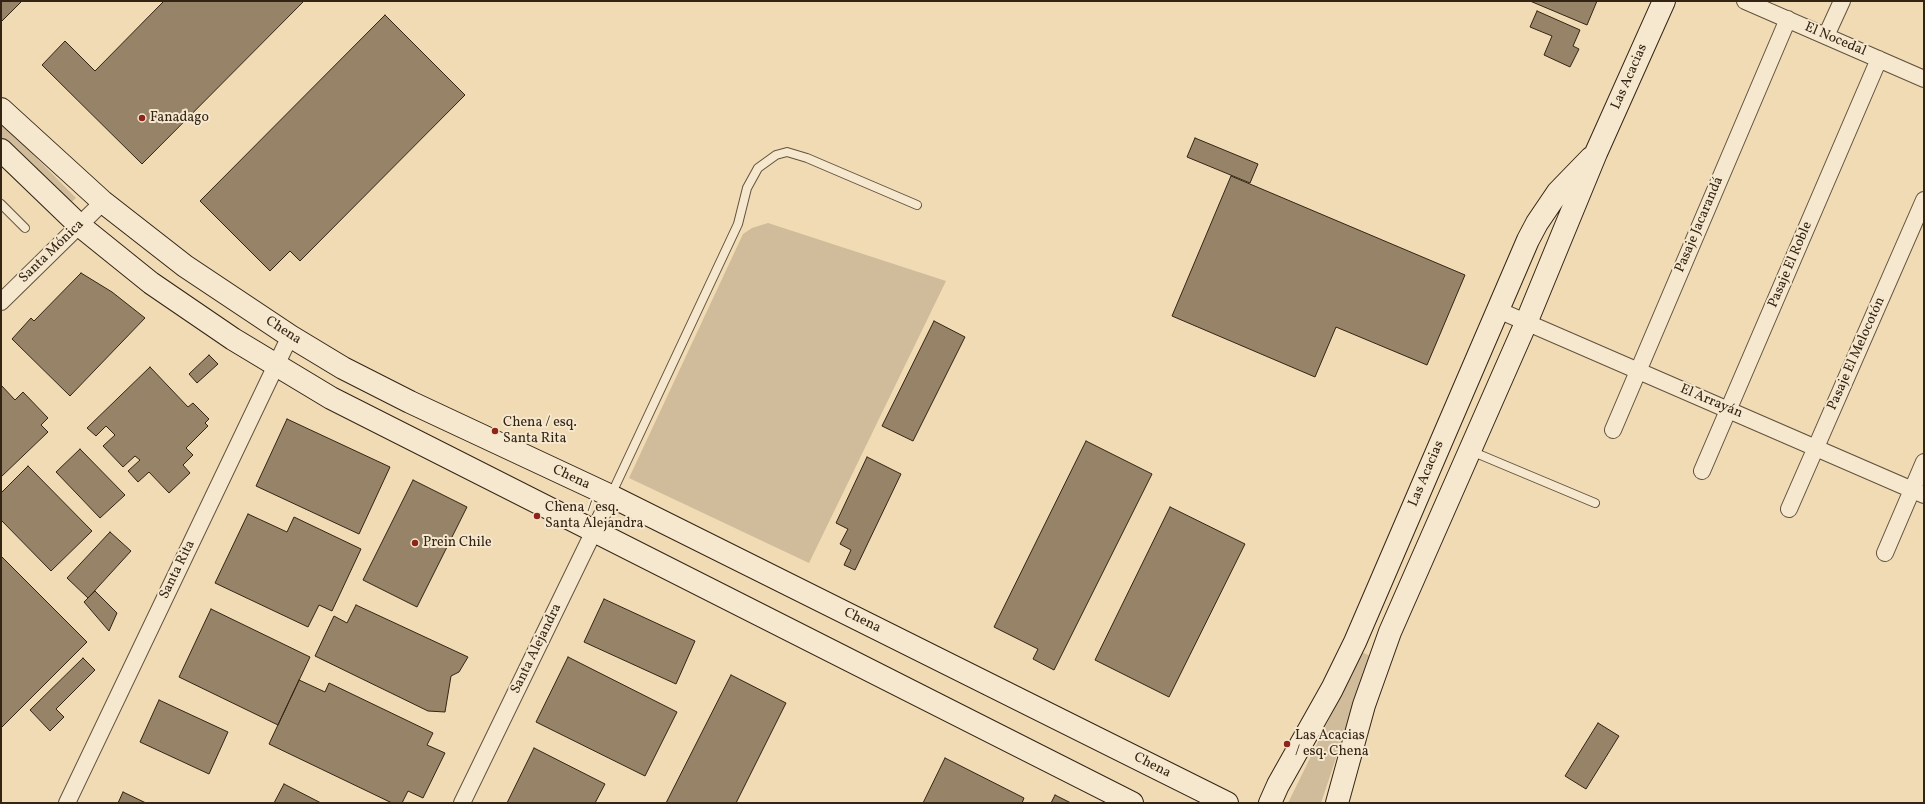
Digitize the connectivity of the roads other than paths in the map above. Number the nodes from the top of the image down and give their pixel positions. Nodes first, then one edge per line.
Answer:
1 (1664, 1) edge
2 (1745, 1) edge
3 (1842, 1) edge
4 (1788, 20) junction
5 (1826, 36) junction
6 (1879, 59) junction
7 (1924, 79) edge
8 (1, 109) edge
9 (1, 150) edge
10 (1596, 153) junction
11 (1924, 200) edge
12 (103, 202) junction
13 (1, 204) edge
14 (917, 204) dead end
15 (80, 225) junction
16 (25, 228) dead end
17 (1, 302) edge
18 (1498, 310) junction
19 (1526, 323) junction
20 (290, 336) junction
21 (276, 366) junction
22 (1638, 371) junction
23 (1728, 410) junction
24 (1613, 430) dead end
25 (1816, 448) junction
26 (1469, 450) junction
27 (1924, 462) edge
28 (1702, 471) dead end
29 (1918, 492) edge
30 (610, 496) junction
31 (1595, 503) dead end
32 (1789, 509) dead end
33 (594, 532) junction
34 (1886, 553) dead end
35 (67, 803) edge
36 (462, 803) edge
37 (1132, 803) edge
38 (1227, 803) edge
39 (1270, 803) edge
40 (1337, 803) edge

1 - 10 street, Las Acacias
2 - 4 street, El Nocedal
3 - 5 street
4 - 5 street, El Nocedal
4 - 22 street, Pasaje Jacarandá
5 - 6 street, El Nocedal
6 - 7 street, El Nocedal
6 - 23 street, Pasaje El Roble
8 - 12 street, Chena
9 - 15 street
10 - 18 street, Las Acacias
10 - 19 street, Las Acacias
11 - 25 street, Pasaje El Melocotón
12 - 15 street, Santa Mónica
12 - 20 street, Chena
13 - 16 lane
14 - 30 lane
15 - 17 street, Santa Mónica
15 - 21 street
18 - 19 street, El Arrayán
18 - 39 street, Las Acacias
19 - 22 street, El Arrayán
19 - 26 street, Las Acacias
20 - 21 street, Santa Rita
20 - 30 street, Chena
21 - 33 street
21 - 35 street, Santa Rita
22 - 23 street, El Arrayán
22 - 24 street, Pasaje Jacarandá
23 - 25 street, El Arrayán
23 - 28 street, Pasaje El Roble
25 - 29 street, El Arrayán
25 - 32 street, Pasaje El Melocotón
26 - 31 lane
26 - 40 street, Las Acacias
27 - 29 street
29 - 34 street
30 - 33 street, Santa Alejandra
30 - 38 street, Chena
33 - 36 street, Santa Alejandra
33 - 37 street

